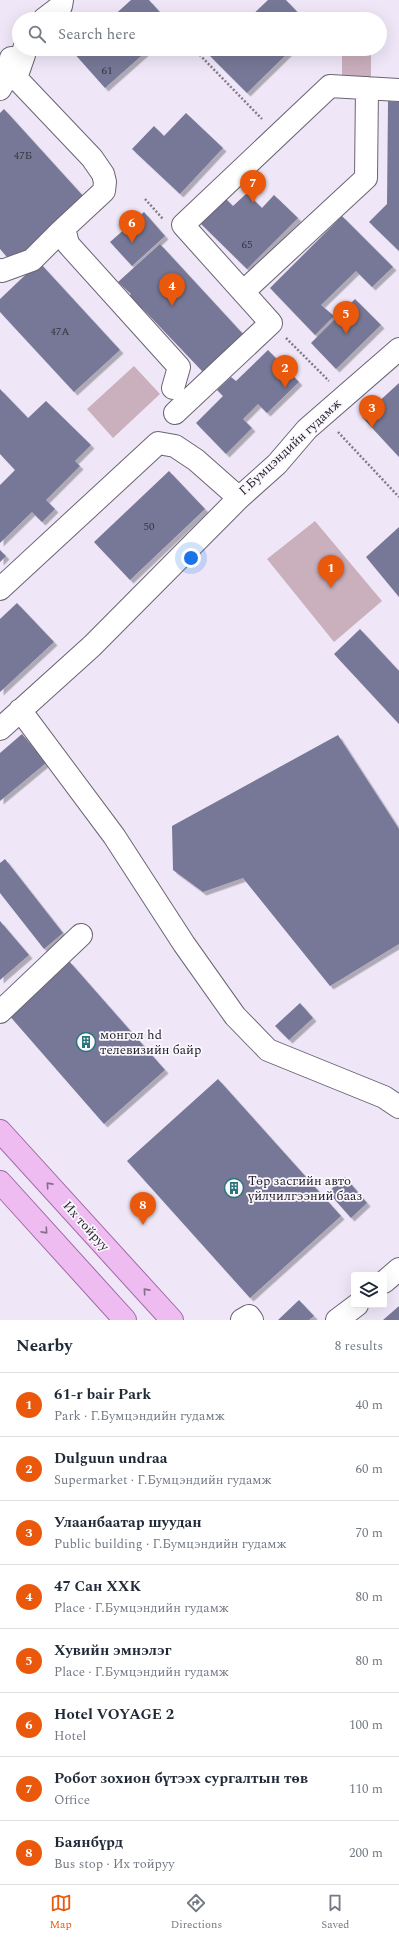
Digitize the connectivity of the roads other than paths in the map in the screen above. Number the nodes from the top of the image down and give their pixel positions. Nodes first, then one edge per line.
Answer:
1 (62, 0) edge
2 (53, 12) edge
3 (13, 56) edge
4 (24, 56) edge
5 (367, 88) junction
6 (0, 89) edge
7 (399, 90) edge
8 (61, 231) junction
9 (0, 270) edge
10 (243, 292) junction
11 (399, 349) edge
12 (173, 388) dead end
13 (175, 413) dead end
14 (239, 498) junction
15 (0, 589) edge
16 (20, 710) junction
17 (0, 729) edge
18 (81, 935) dead end
19 (0, 1012) edge
20 (399, 1107) edge
21 (0, 1132) edge
22 (0, 1182) edge
23 (399, 1269) edge
24 (387, 1279) edge
25 (353, 1308) edge
26 (125, 1320) edge
27 (172, 1320) edge
28 (242, 1320) edge
29 (252, 1320) edge
30 (337, 1320) edge

1 - 2 street
3 - 6 street
4 - 8 street
5 - 7 street
5 - 10 street
5 - 10 street
8 - 9 street
8 - 12 street
10 - 13 street
11 - 14 street, Г.Бумцэндийн гудамж
14 - 15 street, Г.Бумцэндийн гудамж
14 - 16 street
16 - 17 street
16 - 20 street
18 - 19 street
27 -> 21 main road, Их тойруу
22 -> 26 main road
23 - 24 street
25 - 30 street
28 - 29 street

